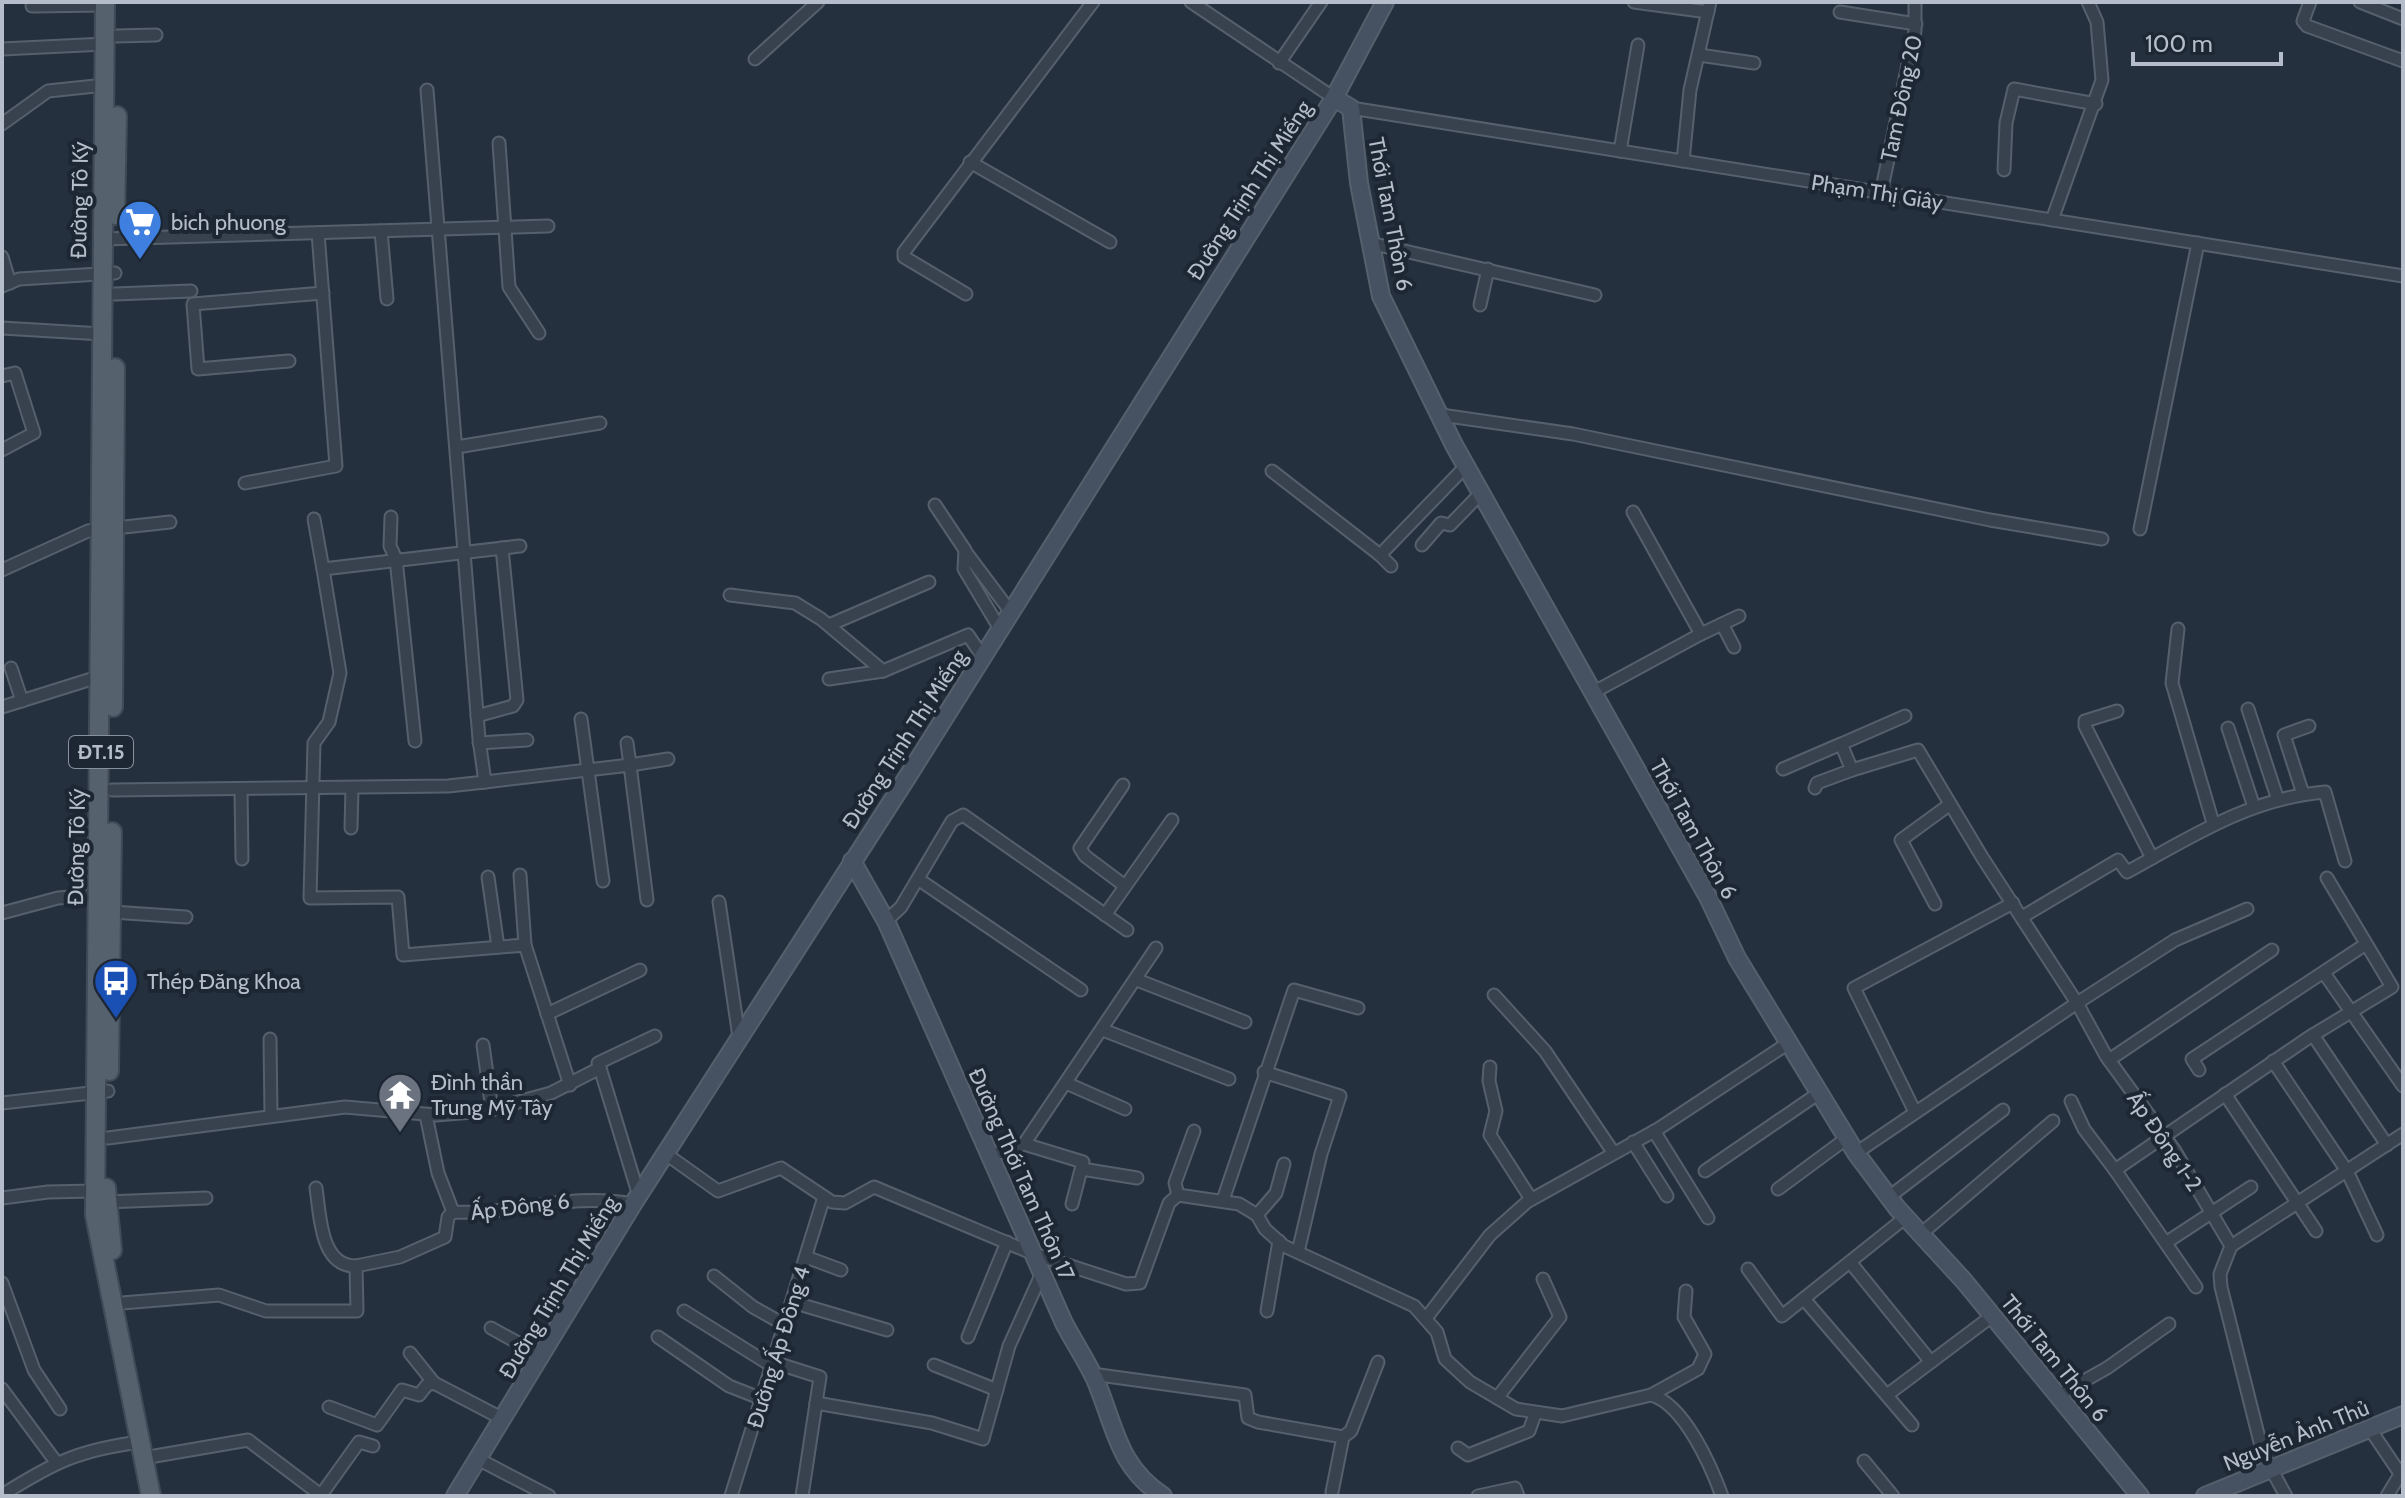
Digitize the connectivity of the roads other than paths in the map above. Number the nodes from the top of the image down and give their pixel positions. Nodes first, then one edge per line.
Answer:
1 (818, 2) edge
2 (1093, 2) edge
3 (1321, 2) edge
4 (1385, 2) edge
5 (1634, 2) edge
6 (1915, 2) edge
7 (2088, 2) edge
8 (2310, 2) edge
9 (2360, 2) edge
10 (109, 3) edge
11 (1198, 4) edge
12 (32, 6) dead end
13 (1709, 7) edge
14 (1840, 12) dead end
15 (2403, 19) edge
16 (1916, 24) junction
17 (156, 35) dead end
18 (111, 40) junction
19 (1638, 45) dead end
20 (2, 49) edge
21 (1699, 55) junction
22 (755, 59) dead end
23 (2403, 61) edge
24 (1279, 63) junction
25 (1754, 63) dead end
26 (105, 85) junction
27 (427, 90) dead end
28 (1334, 98) junction
29 (2096, 104) junction
30 (1351, 108) junction
31 (2, 124) edge
32 (499, 143) dead end
33 (1620, 151) junction
34 (973, 158) junction
35 (1683, 161) junction
36 (2004, 170) dead end
37 (1881, 193) junction
38 (2052, 220) junction
39 (543, 226) dead end
40 (504, 228) junction
41 (438, 229) junction
42 (381, 231) junction
43 (318, 233) junction
44 (109, 238) junction
45 (1110, 242) dead end
46 (1370, 243) junction
47 (2198, 243) junction
48 (2, 257) edge
49 (1488, 269) junction
50 (108, 274) junction
51 (2403, 276) edge
52 (6, 284) edge
53 (191, 291) dead end
54 (323, 293) junction
55 (115, 294) junction
56 (966, 294) dead end
57 (1595, 295) dead end
58 (387, 299) dead end
59 (1480, 305) dead end
60 (2, 328) edge
61 (539, 333) dead end
62 (102, 334) junction
63 (289, 361) dead end
64 (2, 376) edge
65 (1441, 415) junction
66 (600, 423) dead end
67 (457, 447) junction
68 (2, 450) edge
69 (1467, 465) junction
70 (1272, 471) dead end
71 (245, 483) dead end
72 (1482, 492) junction
73 (935, 505) dead end
74 (1633, 512) dead end
75 (391, 517) dead end
76 (314, 519) dead end
77 (170, 522) dead end
78 (2140, 529) dead end
79 (108, 530) junction
80 (2102, 539) dead end
81 (1422, 545) dead end
82 (520, 546) dead end
83 (502, 548) junction
84 (464, 550) junction
85 (965, 550) junction
86 (1380, 555) junction
87 (396, 559) junction
88 (1391, 566) dead end
89 (323, 569) junction
90 (2, 570) edge
91 (929, 582) dead end
92 (730, 595) dead end
93 (1010, 611) junction
94 (1739, 616) dead end
95 (1722, 624) junction
96 (829, 625) junction
97 (1000, 629) junction
98 (2178, 629) dead end
99 (1701, 634) junction
100 (1734, 647) dead end
101 (983, 657) junction
102 (11, 668) dead end
103 (883, 671) junction
104 (101, 676) junction
105 (829, 679) dead end
106 (1594, 692) junction
107 (22, 701) junction
108 (2, 707) edge
109 (2248, 709) dead end
110 (2117, 711) dead end
111 (477, 716) junction
112 (1905, 716) dead end
113 (581, 719) dead end
114 (2309, 726) dead end
115 (2228, 728) dead end
116 (527, 740) dead end
117 (415, 741) dead end
118 (479, 743) junction
119 (627, 743) dead end
120 (1841, 744) junction
121 (668, 759) dead end
122 (630, 765) junction
123 (1783, 769) dead end
124 (588, 770) junction
125 (1852, 770) junction
126 (485, 782) junction
127 (1123, 785) dead end
128 (352, 788) junction
129 (1815, 788) dead end
130 (241, 789) junction
131 (311, 789) junction
132 (112, 790) junction
133 (2303, 794) junction
134 (2278, 800) junction
135 (1949, 805) junction
136 (2254, 807) junction
137 (1172, 820) dead end
138 (2213, 823) junction
139 (351, 828) dead end
140 (2152, 858) junction
141 (242, 859) dead end
142 (852, 861) junction
143 (2345, 861) dead end
144 (520, 875) dead end
145 (488, 877) dead end
146 (2327, 878) dead end
147 (918, 879) junction
148 (603, 881) dead end
149 (1125, 886) junction
150 (99, 895) junction
151 (647, 900) dead end
152 (719, 902) dead end
153 (2013, 903) junction
154 (1935, 904) dead end
155 (2247, 909) dead end
156 (112, 912) junction
157 (2, 913) edge
158 (1105, 915) junction
159 (186, 917) dead end
160 (2022, 917) junction
161 (886, 921) junction
162 (1127, 930) dead end
163 (2366, 944) junction
164 (525, 945) junction
165 (498, 947) junction
166 (1156, 948) dead end
167 (2272, 950) dead end
168 (640, 970) dead end
169 (2324, 973) junction
170 (1137, 980) junction
171 (1081, 990) dead end
172 (1494, 995) dead end
173 (2077, 1003) junction
174 (1358, 1008) dead end
175 (2353, 1012) junction
176 (547, 1014) junction
177 (1245, 1022) dead end
178 (1103, 1030) junction
179 (2313, 1035) junction
180 (655, 1036) dead end
181 (739, 1037) junction
182 (270, 1039) dead end
183 (1790, 1042) junction
184 (483, 1045) dead end
185 (2109, 1060) junction
186 (2273, 1061) junction
187 (1490, 1067) dead end
188 (600, 1068) junction
189 (2199, 1070) dead end
190 (1264, 1072) junction
191 (1229, 1079) dead end
192 (1066, 1083) junction
193 (570, 1085) junction
194 (2403, 1086) edge
195 (102, 1091) junction
196 (1819, 1093) junction
197 (2225, 1094) junction
198 (2071, 1101) dead end
199 (2, 1103) edge
200 (1125, 1109) dead end
201 (492, 1110) junction
202 (2003, 1110) dead end
203 (1915, 1112) junction
204 (271, 1115) junction
205 (426, 1115) junction
206 (2053, 1121) dead end
207 (1194, 1131) dead end
208 (1654, 1131) junction
209 (2403, 1134) edge
210 (2163, 1135) junction
211 (1847, 1138) junction
212 (102, 1139) junction
213 (1633, 1142) junction
214 (1024, 1144) junction
215 (2387, 1145) junction
216 (1613, 1152) junction
217 (1856, 1153) junction
218 (666, 1154) junction
219 (990, 1156) junction
220 (1284, 1164) dead end
221 (1082, 1169) junction
222 (2115, 1170) junction
223 (1705, 1171) dead end
224 (2347, 1171) junction
225 (1137, 1178) dead end
226 (2251, 1187) dead end
227 (316, 1188) dead end
228 (1778, 1189) dead end
229 (1178, 1195) junction
230 (1667, 1196) dead end
231 (100, 1197) junction
232 (824, 1197) junction
233 (1889, 1197) junction
234 (2, 1198) edge
235 (206, 1198) dead end
236 (1531, 1199) junction
237 (636, 1200) junction
238 (1223, 1200) junction
239 (2298, 1203) junction
240 (1072, 1204) dead end
241 (453, 1212) junction
242 (2213, 1212) junction
243 (1257, 1215) junction
244 (1906, 1217) junction
245 (1708, 1218) dead end
246 (2316, 1231) dead end
247 (1921, 1234) junction
248 (2377, 1235) dead end
249 (1279, 1241) junction
250 (1007, 1242) junction
251 (2167, 1242) junction
252 (2231, 1246) junction
253 (1298, 1252) junction
254 (1034, 1254) junction
255 (806, 1257) junction
256 (1850, 1262) junction
257 (356, 1266) junction
258 (1748, 1269) dead end
259 (841, 1270) dead end
260 (1042, 1273) junction
261 (714, 1276) dead end
262 (1543, 1279) dead end
263 (2, 1283) edge
264 (2196, 1287) dead end
265 (1686, 1291) dead end
266 (1804, 1299) junction
267 (792, 1302) junction
268 (122, 1303) junction
269 (684, 1311) dead end
270 (1267, 1311) dead end
271 (1992, 1316) junction
272 (1427, 1317) junction
273 (2169, 1324) dead end
274 (785, 1325) junction
275 (491, 1328) dead end
276 (887, 1330) dead end
277 (658, 1337) dead end
278 (968, 1337) dead end
279 (410, 1353) dead end
280 (542, 1356) junction
281 (1378, 1362) dead end
282 (1931, 1362) junction
283 (773, 1364) junction
284 (934, 1365) dead end
285 (1092, 1374) junction
286 (434, 1383) junction
287 (2, 1389) edge
288 (997, 1390) junction
289 (1651, 1395) junction
290 (1887, 1395) junction
291 (2057, 1396) junction
292 (1497, 1398) junction
293 (762, 1399) junction
294 (816, 1403) junction
295 (329, 1407) dead end
296 (60, 1409) dead end
297 (1535, 1414) junction
298 (2403, 1415) edge
299 (503, 1419) junction
300 (1912, 1425) dead end
301 (2370, 1429) junction
302 (1343, 1437) junction
303 (140, 1442) junction
304 (373, 1446) dead end
305 (1458, 1448) dead end
306 (155, 1456) junction
307 (478, 1459) junction
308 (1864, 1461) dead end
309 (56, 1462) junction
310 (2270, 1471) junction
311 (2401, 1477) edge
312 (1332, 1492) dead end
313 (2, 1495) edge
314 (151, 1496) edge
315 (162, 1496) edge
316 (322, 1496) edge
317 (455, 1496) edge
318 (549, 1496) edge
319 (731, 1496) edge
320 (802, 1496) edge
321 (1163, 1496) edge
322 (1478, 1496) edge
323 (1518, 1496) edge
324 (1722, 1496) edge
325 (1893, 1496) edge
326 (2140, 1496) edge
327 (2205, 1496) edge
328 (2286, 1496) edge
329 (2387, 1496) edge

1 - 22 street
2 - 34 street
3 - 24 street
4 - 28 street, Đường Trịnh Thị Miếng
5 - 13 street
6 - 16 street, Tam Đông 20
7 - 29 street
8 - 23 street
9 - 15 street
10 - 12 street
10 - 18 main road, Đường Tô Ký / ĐT.15
11 - 24 street
13 - 21 street
14 - 16 street
16 - 37 street, Tam Đông 20
17 - 18 street
18 - 20 street
18 - 26 main road, Đường Tô Ký / ĐT.15
18 - 44 main road, Đường Tô Ký / ĐT.15
19 - 33 street
21 - 25 street
21 - 35 street
24 - 28 street
26 - 31 street
26 - 44 main road, Đường Tô Ký / ĐT.15
27 - 41 street
28 - 30 street
28 - 93 street, Đường Trịnh Thị Miếng
29 - 36 street
29 - 38 street
30 - 33 street, Phạm Thị Giây
30 - 46 street, Thới Tam Thôn 6
32 - 40 street
33 - 35 street, Phạm Thị Giây
34 - 45 street
34 - 56 street
35 - 37 street, Phạm Thị Giây
37 - 38 street, Phạm Thị Giây
38 - 47 street, Phạm Thị Giây
39 - 40 street
40 - 41 street
40 - 61 street
41 - 42 street
41 - 67 street
42 - 43 street
42 - 58 street
43 - 44 street
43 - 54 street
44 - 50 main road, Đường Tô Ký / ĐT.15
46 - 49 street
46 - 65 street, Thới Tam Thôn 6
47 - 51 street, Phạm Thị Giây
47 - 78 street
48 - 52 street
49 - 57 street
49 - 59 street
50 - 52 street
50 - 55 main road, Đường Tô Ký / ĐT.15
50 - 62 main road, Đường Tô Ký / ĐT.15
53 - 55 street
54 - 63 street
54 - 71 street
55 - 79 main road, Đường Tô Ký / ĐT.15
60 - 62 street
62 - 79 main road, Đường Tô Ký / ĐT.15
64 - 68 street
65 - 69 street, Thới Tam Thôn 6
65 - 80 street
66 - 67 street
67 - 84 street
69 - 72 street, Thới Tam Thôn 6
69 - 86 street
70 - 86 street
72 - 81 street
72 - 106 street, Thới Tam Thôn 6
73 - 85 street
74 - 99 street
75 - 87 street
76 - 89 street
77 - 79 street
79 - 90 street
79 - 104 main road, Đường Tô Ký / ĐT.15
79 - 132 main road, Đường Tô Ký / ĐT.15
82 - 83 street
83 - 84 street
83 - 111 street
84 - 87 street
84 - 111 street
85 - 93 street
85 - 97 street
86 - 88 street
87 - 89 street
87 - 117 street
89 - 131 street
91 - 96 street
92 - 96 street
93 - 97 street, Đường Trịnh Thị Miếng
94 - 95 street
95 - 99 street
95 - 100 street
96 - 103 street
97 - 101 street, Đường Trịnh Thị Miếng
98 - 138 street
99 - 106 street
101 - 103 street
101 - 142 street, Đường Trịnh Thị Miếng
102 - 107 street
103 - 105 street
104 - 107 street
104 - 150 main road, Đường Tô Ký / ĐT.15
106 - 183 street, Thới Tam Thôn 6
107 - 108 street
109 - 134 street
110 - 140 street
111 - 118 street
112 - 120 street
113 - 124 street
114 - 133 street
115 - 136 street
116 - 118 street
118 - 126 street
119 - 122 street
120 - 123 street
120 - 125 street
121 - 122 street
122 - 124 street
122 - 151 street
124 - 126 street
124 - 148 street
125 - 129 street
125 - 135 street, Ấp Đông 1-2
126 - 128 street
127 - 149 street
128 - 131 street
128 - 139 street
130 - 131 street
130 - 132 street
130 - 141 street
131 - 165 street
132 - 156 main road, Đường Tô Ký / ĐT.15
133 - 134 street
133 - 143 street
134 - 136 street
135 - 153 street, Ấp Đông 1-2
135 - 154 street
136 - 138 street
137 - 149 street
138 - 140 street
140 - 160 street
142 - 161 street, Đường Thới Tam Thôn 17
142 - 181 street, Đường Trịnh Thị Miếng
144 - 164 street
145 - 165 street
146 - 163 street
147 - 158 street
147 - 161 street
147 - 171 street
149 - 158 street
150 - 157 street
150 - 195 main road, Đường Tô Ký / ĐT.15
152 - 181 street
153 - 160 street, Ấp Đông 1-2
153 - 203 street
155 - 173 street
156 - 159 street
156 - 195 main road, Đường Tô Ký / ĐT.15
158 - 162 street
160 - 173 street, Ấp Đông 1-2
161 - 219 street, Đường Thới Tam Thôn 17
163 - 169 street
163 - 175 street
164 - 165 street
164 - 176 street
166 - 170 street
167 - 185 street
168 - 176 street
169 - 175 street
169 - 189 street
170 - 177 street
170 - 178 street
172 - 216 street
173 - 185 street, Ấp Đông 1-2
173 - 203 street
174 - 190 street
175 - 179 street
175 - 194 street
176 - 193 street
178 - 191 street
178 - 192 street
179 - 186 street
179 - 215 street
180 - 188 street
181 - 218 street, Đường Trịnh Thị Miếng
182 - 204 street
183 - 196 street, Thới Tam Thôn 6
183 - 208 street
184 - 201 street
185 - 210 street, Ấp Đông 1-2
186 - 197 street
186 - 224 street
187 - 236 street
188 - 193 street
188 - 237 street
190 - 238 street
190 - 253 street
192 - 200 street
192 - 214 street
193 - 201 street
195 - 199 street
195 - 212 main road, Đường Tô Ký / ĐT.15
196 - 211 street, Thới Tam Thôn 6
196 - 223 street
197 - 210 street
197 - 239 street
198 - 222 street
201 - 205 street
202 - 233 street
203 - 217 street
204 - 205 street
204 - 212 street
205 - 241 street
206 - 247 street
207 - 229 street
208 - 213 street
208 - 245 street
209 - 215 street
210 - 222 street
210 - 242 street, Ấp Đông 1-2
211 - 217 street, Thới Tam Thôn 6
211 - 228 street
212 - 231 main road, Đường Tô Ký / ĐT.15
213 - 216 street
213 - 230 street
214 - 219 street
214 - 221 street
215 - 224 street
216 - 236 street
217 - 233 street, Thới Tam Thôn 6
218 - 232 street
218 - 237 street, Đường Trịnh Thị Miếng
219 - 254 street, Đường Thới Tam Thôn 17
220 - 243 street
221 - 225 street
221 - 240 street
222 - 251 street
224 - 239 street
224 - 248 street
226 - 242 street
227 - 257 street
229 - 238 street
229 - 254 street
231 - 234 street
231 - 235 street
231 - 268 main road, Đường Tô Ký / ĐT.15
231 - 303 main road, Đường Tô Ký / ĐT.15
232 - 250 street
232 - 255 street, Đường Ấp Đông 4
233 - 244 street, Thới Tam Thôn 6
236 - 272 street
237 - 241 street, Ấp Đông 6
237 - 280 street, Đường Trịnh Thị Miếng
238 - 243 street
239 - 246 street
239 - 252 street
241 - 257 street
242 - 251 street
242 - 252 street, Ấp Đông 1-2
243 - 249 street
244 - 247 street, Thới Tam Thôn 6
244 - 256 street
247 - 271 street, Thới Tam Thôn 6
249 - 253 street
249 - 270 street
250 - 254 street
250 - 278 street
251 - 264 street
252 - 310 street
253 - 272 street
254 - 260 street, Đường Thới Tam Thôn 17
255 - 259 street
255 - 267 street, Đường Ấp Đông 4
256 - 266 street
256 - 282 street
257 - 268 street
258 - 266 street
260 - 285 street, Đường Thới Tam Thôn 17
260 - 288 street
261 - 274 street
262 - 292 street
263 - 296 street
265 - 289 street
266 - 290 street
267 - 274 street, Đường Ấp Đông 4
267 - 276 street
268 - 306 main road, Đường Tô Ký / ĐT.15
269 - 283 street
271 - 282 street
271 - 291 street, Thới Tam Thôn 6
272 - 292 street
273 - 291 street
274 - 283 street, Đường Ấp Đông 4
275 - 280 street
277 - 293 street
279 - 286 street
280 - 299 street, Đường Trịnh Thị Miếng
281 - 302 street
282 - 290 street
283 - 293 street, Đường Ấp Đông 4
283 - 294 street
284 - 288 street
285 - 302 street
285 - 321 street, Đường Thới Tam Thôn 17
286 - 295 street
286 - 299 street
287 - 309 street
288 - 294 street
289 - 297 street
289 - 324 street
290 - 300 street
291 - 326 street, Thới Tam Thôn 6
292 - 297 street
293 - 319 street, Đường Ấp Đông 4
294 - 320 street
297 - 305 street
298 - 301 street, Nguyễn Ảnh Thủ
299 - 307 street, Đường Trịnh Thị Miếng
301 - 310 street, Nguyễn Ảnh Thủ
301 - 311 street
302 - 312 street
303 - 309 street
303 - 314 main road, Đường Tô Ký / ĐT.15
304 - 316 street
306 - 315 main road, Đường Tô Ký / ĐT.15
306 - 316 street
307 - 317 street, Đường Trịnh Thị Miếng
307 - 318 street
308 - 325 street
309 - 313 street
310 - 327 street, Nguyễn Ảnh Thủ
310 - 328 street
311 - 329 street
322 - 323 street

